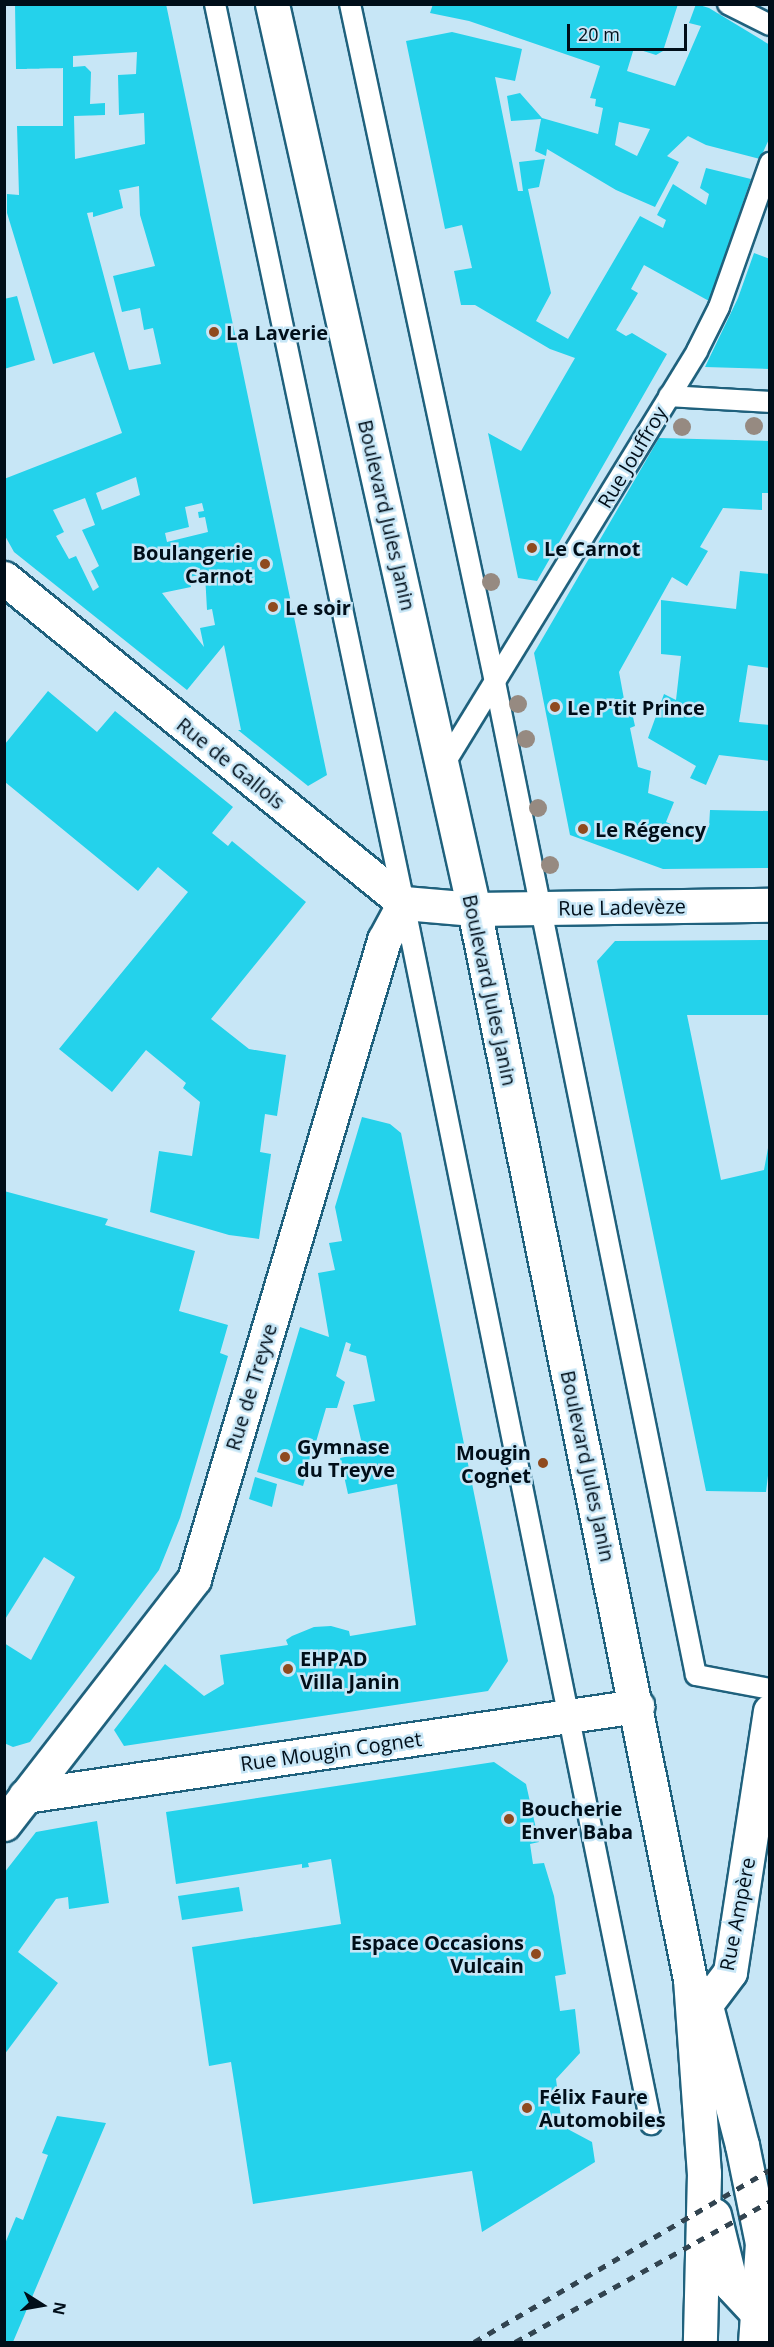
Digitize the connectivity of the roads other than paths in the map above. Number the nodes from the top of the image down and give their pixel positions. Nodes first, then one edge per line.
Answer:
1 (215, 4) edge
2 (272, 4) edge
3 (350, 4) edge
4 (728, 4) edge
5 (770, 25) edge
6 (770, 163) edge
7 (669, 396) junction
8 (770, 402) edge
9 (4, 578) edge
10 (495, 682) junction
11 (444, 766) junction
12 (404, 903) junction
13 (770, 905) edge
14 (474, 909) junction
15 (541, 909) junction
16 (770, 1689) edge
17 (637, 1706) junction
18 (770, 1711) edge
19 (568, 1716) junction
20 (15, 1790) edge
21 (4, 1824) edge
22 (698, 1992) junction
23 (651, 2124) dead end
24 (704, 2172) junction
25 (766, 2245) edge
26 (761, 2324) edge
27 (700, 2343) edge

1 - 12 lane
2 - 11 main road, Boulevard Jules Janin
3 - 10 lane
4 - 5 lane
6 - 7 lane, Rue Jouffroy
7 - 8 lane
7 - 10 lane, Rue Jouffroy
9 - 12 main road, Rue de Gallois
10 - 11 lane, Rue Jouffroy
10 - 15 lane
11 - 14 main road, Boulevard Jules Janin
12 - 14 main road
12 - 19 lane
12 - 20 main road, Rue de Treyve
13 - 15 main road, Rue Ladevèze
14 - 15 main road, Rue Ladevèze
14 - 17 main road, Boulevard Jules Janin
15 - 16 lane
17 - 19 main road, Rue Mougin Cognet
17 - 22 main road, Boulevard Jules Janin
18 - 22 main road, Rue Ampère
19 - 20 main road, Rue Mougin Cognet
19 - 23 lane
20 - 21 main road, Rue de Treyve
22 - 24 main road, Boulevard Jules Janin
22 - 25 main road, Boulevard Jules Janin
24 - 26 main road, Boulevard Jules Janin
24 - 27 main road, Boulevard Jules Janin
25 - 26 main road, Boulevard Jules Janin

